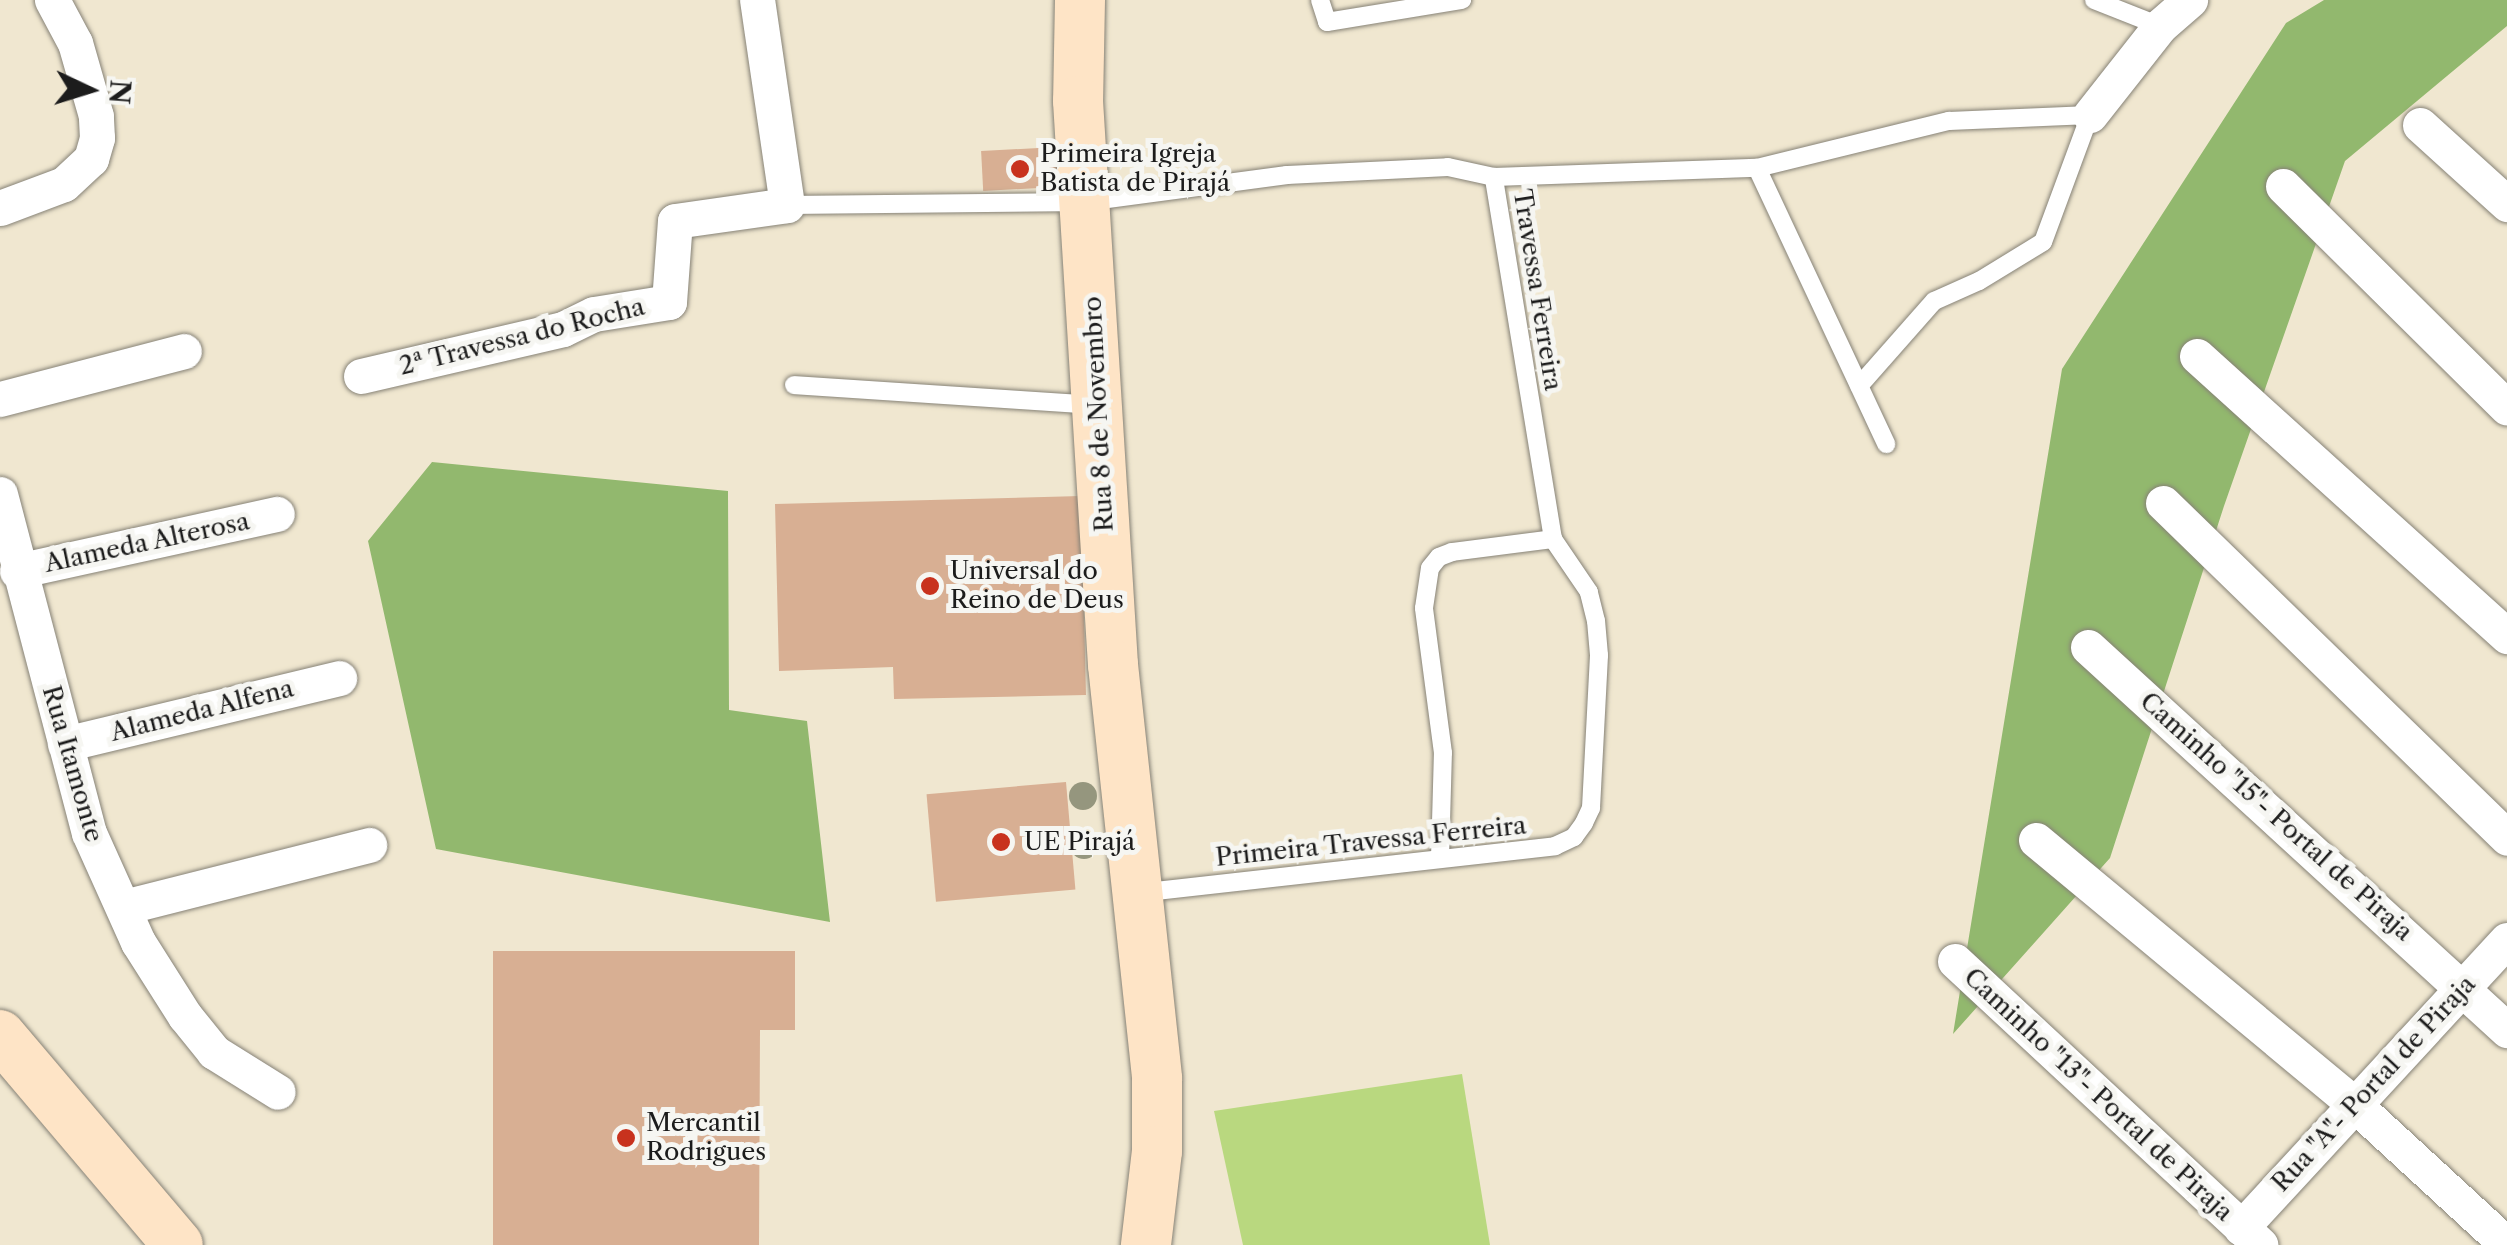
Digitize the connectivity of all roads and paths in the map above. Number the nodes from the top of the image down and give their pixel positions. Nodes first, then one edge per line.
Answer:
1 (52, 0) edge
2 (757, 0) edge
3 (1080, 0) edge
4 (1320, 0) edge
5 (1462, 0) edge
6 (2094, 0) edge
7 (2190, 0) edge
8 (2160, 26) junction
9 (2090, 115) junction
10 (2420, 125) dead end
11 (1757, 168) junction
12 (1494, 178) junction
13 (2283, 186) dead end
14 (1085, 202) junction
15 (2507, 204) edge
16 (787, 205) junction
17 (0, 208) edge
18 (184, 350) dead end
19 (2196, 356) dead end
20 (361, 376) dead end
21 (794, 385) dead end
22 (1860, 386) junction
23 (0, 400) edge
24 (1100, 405) junction
25 (2507, 408) edge
26 (1886, 444) dead end
27 (0, 494) edge
28 (2163, 503) dead end
29 (277, 514) dead end
30 (1553, 539) junction
31 (17, 571) junction
32 (2507, 636) edge
33 (2088, 646) dead end
34 (339, 678) dead end
35 (65, 744) junction
36 (1591, 808) joint
37 (2507, 838) edge
38 (2036, 840) dead end
39 (369, 845) dead end
40 (1440, 858) junction
41 (1138, 893) junction
42 (124, 907) junction
43 (2507, 940) edge
44 (1955, 961) dead end
45 (2463, 987) junction
46 (2507, 1030) edge
47 (0, 1035) edge
48 (278, 1092) dead end
49 (2354, 1105) junction
50 (2251, 1237) edge
51 (178, 1245) edge
52 (1146, 1245) edge
53 (2507, 1245) edge

1 - 17 street
2 - 16 street
3 - 14 main road, Rua 8 de Novembro
4 - 5 lane
6 - 8 lane
7 - 8 street
8 - 9 street
9 - 11 lane
9 - 22 lane
10 - 15 street
11 - 12 lane
11 - 22 lane
12 - 14 lane, Travessa Ferreira
12 - 30 lane, Travessa Ferreira
13 - 25 street
14 - 16 lane, Travessa Ferreira
14 - 24 main road, Rua 8 de Novembro
16 - 20 street, 2ª Travessa do Rocha
18 - 23 street
19 - 32 street
21 - 24 lane
22 - 26 lane
24 - 41 main road, Rua 8 de Novembro
27 - 31 street, Rua Itamonte
28 - 37 street
29 - 31 street, Alameda Alterosa
30 - 36 lane, Travessa Ferreira
30 - 40 lane
31 - 35 street, Rua Itamonte
33 - 45 street, Caminho "15"- Portal de Piraja
34 - 35 street, Alameda Alfena
35 - 42 street, Rua Itamonte
36 - 40 lane, Primeira Travessa Ferreira
38 - 49 street
39 - 42 street
40 - 41 lane, Primeira Travessa Ferreira
41 - 52 main road, Rua 8 de Novembro
42 - 48 street, Rua Itamonte
43 - 45 street, Rua "A"- Portal de Piraja
44 - 50 street, Caminho "13"- Portal de Piraja
45 - 46 street, Caminho "15"- Portal de Piraja
45 - 49 street, Rua "A"- Portal de Piraja
47 - 51 main road
49 - 50 street, Rua "A"- Portal de Piraja
49 - 53 street

